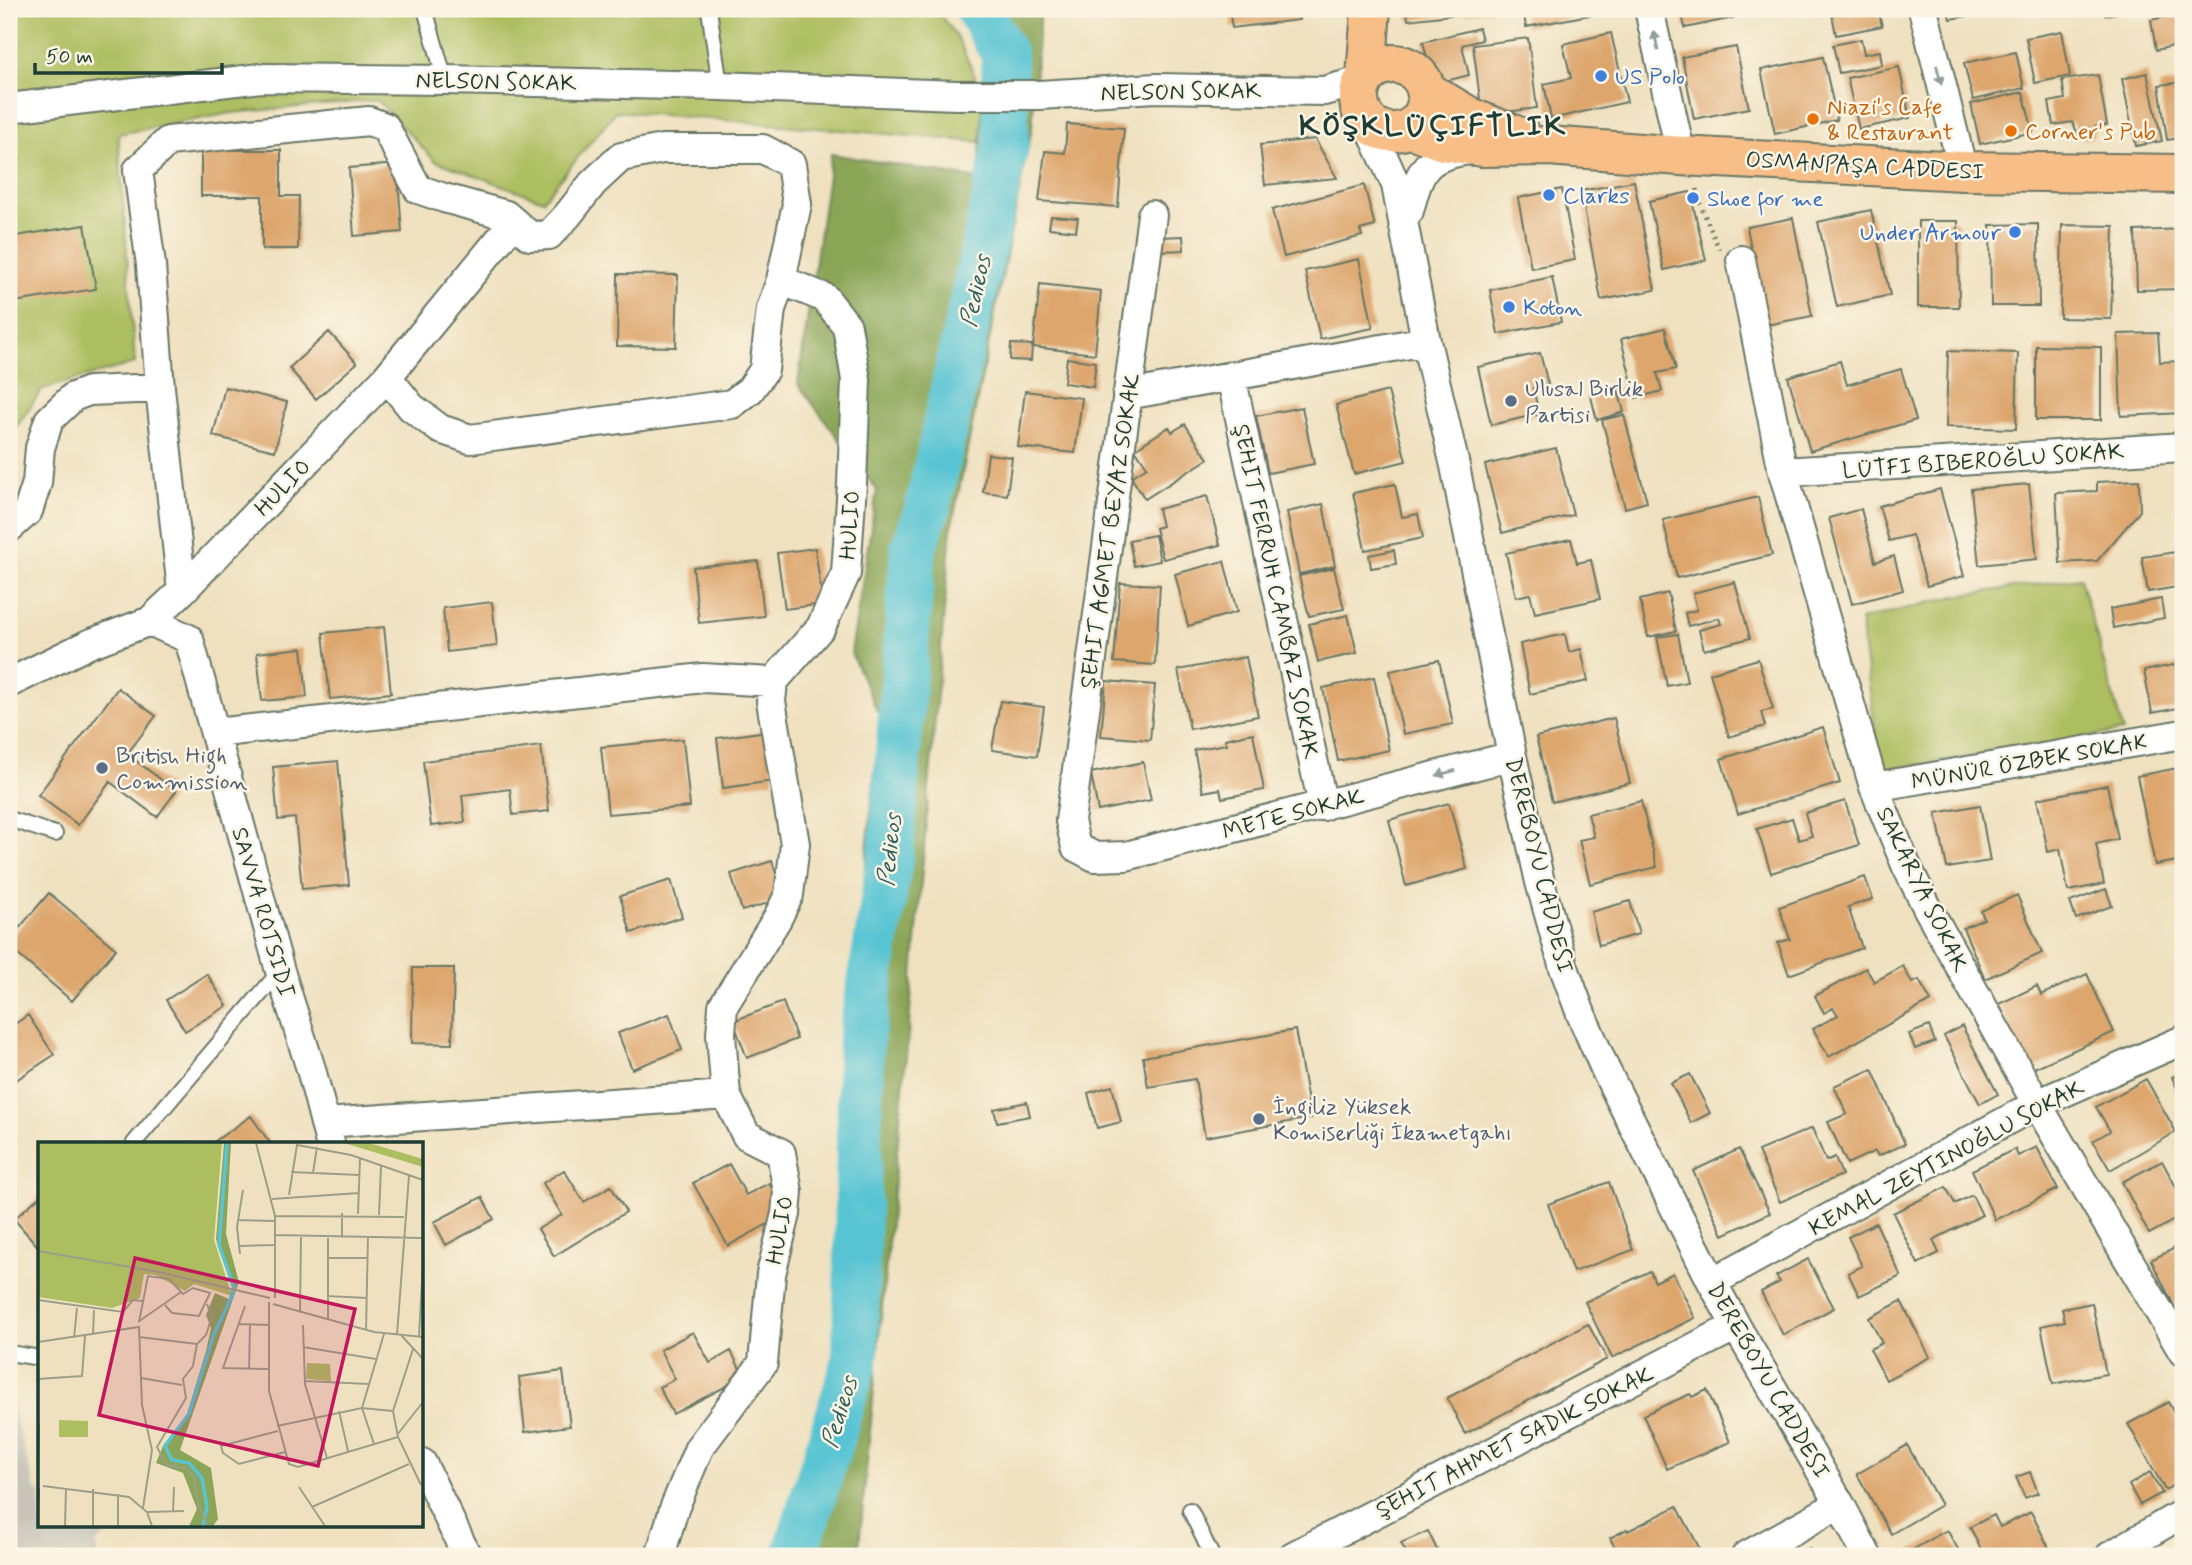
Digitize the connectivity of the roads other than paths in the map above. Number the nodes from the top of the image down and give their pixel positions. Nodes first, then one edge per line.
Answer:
1 (425, 9) edge
2 (709, 9) edge
3 (1371, 9) edge
4 (1389, 9) edge
5 (1649, 9) edge
6 (1923, 9) edge
7 (1418, 79) junction
8 (445, 80) junction
9 (720, 86) junction
10 (1365, 98) junction
11 (12, 102) edge
12 (1407, 129) junction
13 (1548, 146) junction
14 (1488, 147) junction
15 (1686, 156) junction
16 (1963, 171) junction
17 (2183, 174) edge
18 (1152, 215) dead end
19 (514, 222) junction
20 (1408, 224) junction
21 (1742, 267) road end
22 (781, 280) junction
23 (1426, 341) junction
24 (1231, 376) junction
25 (387, 377) junction
26 (160, 388) junction
27 (1127, 396) junction
28 (2183, 447) edge
29 (1783, 472) junction
30 (9, 528) edge
31 (182, 591) junction
32 (150, 621) junction
33 (773, 682) junction
34 (9, 683) edge
35 (215, 733) junction
36 (2183, 734) edge
37 (1512, 756) junction
38 (1874, 788) junction
39 (1323, 806) junction
40 (9, 819) edge
41 (55, 834) dead end
42 (1076, 847) joint
43 (279, 971) junction
44 (2183, 1040) edge
45 (726, 1095) junction
46 (2038, 1104) junction
47 (327, 1133) edge
48 (135, 1142) edge
49 (1712, 1282) junction
50 (1736, 1326) junction
51 (2183, 1352) edge
52 (9, 1353) edge
53 (38, 1358) edge
54 (424, 1467) edge
55 (1840, 1504) junction
56 (1190, 1510) dead end
57 (2183, 1513) edge
58 (467, 1556) edge
59 (660, 1556) edge
60 (1212, 1556) edge
61 (1293, 1556) edge
62 (1746, 1556) edge
63 (1867, 1556) edge
64 (2110, 1556) edge

1 - 8 lane
2 - 9 lane
3 - 10 main road, DEREBOYU CADDESI
4 - 7 main road
15 -> 5 street
6 -> 16 street
7 - 10 main road
7 - 12 main road
7 - 13 main road, OSMANPAŞA CADDESI
8 - 9 street, NELSON SOKAK
8 - 11 street, NELSON SOKAK
9 - 10 street, NELSON SOKAK
10 - 12 main road
10 - 20 street, DEREBOYU CADDESI
12 - 14 main road, OSMANPAŞA CADDESI
12 - 20 street, DEREBOYU CADDESI
13 - 14 main road, OSMANPAŞA CADDESI
13 - 15 main road, OSMANPAŞA CADDESI
14 - 20 street
15 - 16 main road, OSMANPAŞA CADDESI
16 - 17 main road, OSMANPAŞA CADDESI
18 - 27 street, ŞEHIT AGMET BEYAZ SOKAK
19 - 22 street
19 - 25 street, HULIO
19 - 26 street
20 - 23 street, DEREBOYU CADDESI
21 - 29 street, SAKARYA SOKAK
22 - 25 street
22 - 33 street, HULIO
23 - 24 street
23 - 37 street, DEREBOYU CADDESI
24 - 27 street
24 - 39 street, ŞEHIT FERRUH CAMBAZ SOKAK
25 - 31 street, HULIO
26 - 30 street
26 - 31 street
27 - 42 street, ŞEHIT AGMET BEYAZ SOKAK
28 - 29 street, LÜTFI BIBEROĞLU SOKAK
29 - 38 street, SAKARYA SOKAK
31 - 32 street, HULIO
32 - 34 street
32 - 35 street, SAVVA ROTSIDI
33 - 35 street
33 - 45 street, HULIO
35 - 43 street, SAVVA ROTSIDI
36 - 38 street, MÜNÜR ÖZBEK SOKAK
37 -> 39 street, METE SOKAK
37 - 49 street, DEREBOYU CADDESI
38 - 46 street, SAKARYA SOKAK
39 - 42 street, METE SOKAK
40 - 41 lane
43 - 47 street, SAVVA ROTSIDI
43 - 48 lane
44 - 46 street, KEMAL ZEYTINOĞLU SOKAK
45 - 47 street
45 - 59 street, HULIO
46 - 49 street, KEMAL ZEYTINOĞLU SOKAK
46 - 51 street, SAKARYA SOKAK
49 - 50 street, DEREBOYU CADDESI
50 - 55 street, DEREBOYU CADDESI
50 - 61 street
52 - 53 lane
54 - 58 street
55 - 62 street
55 - 63 street, DEREBOYU CADDESI
56 - 60 lane
57 - 64 street

